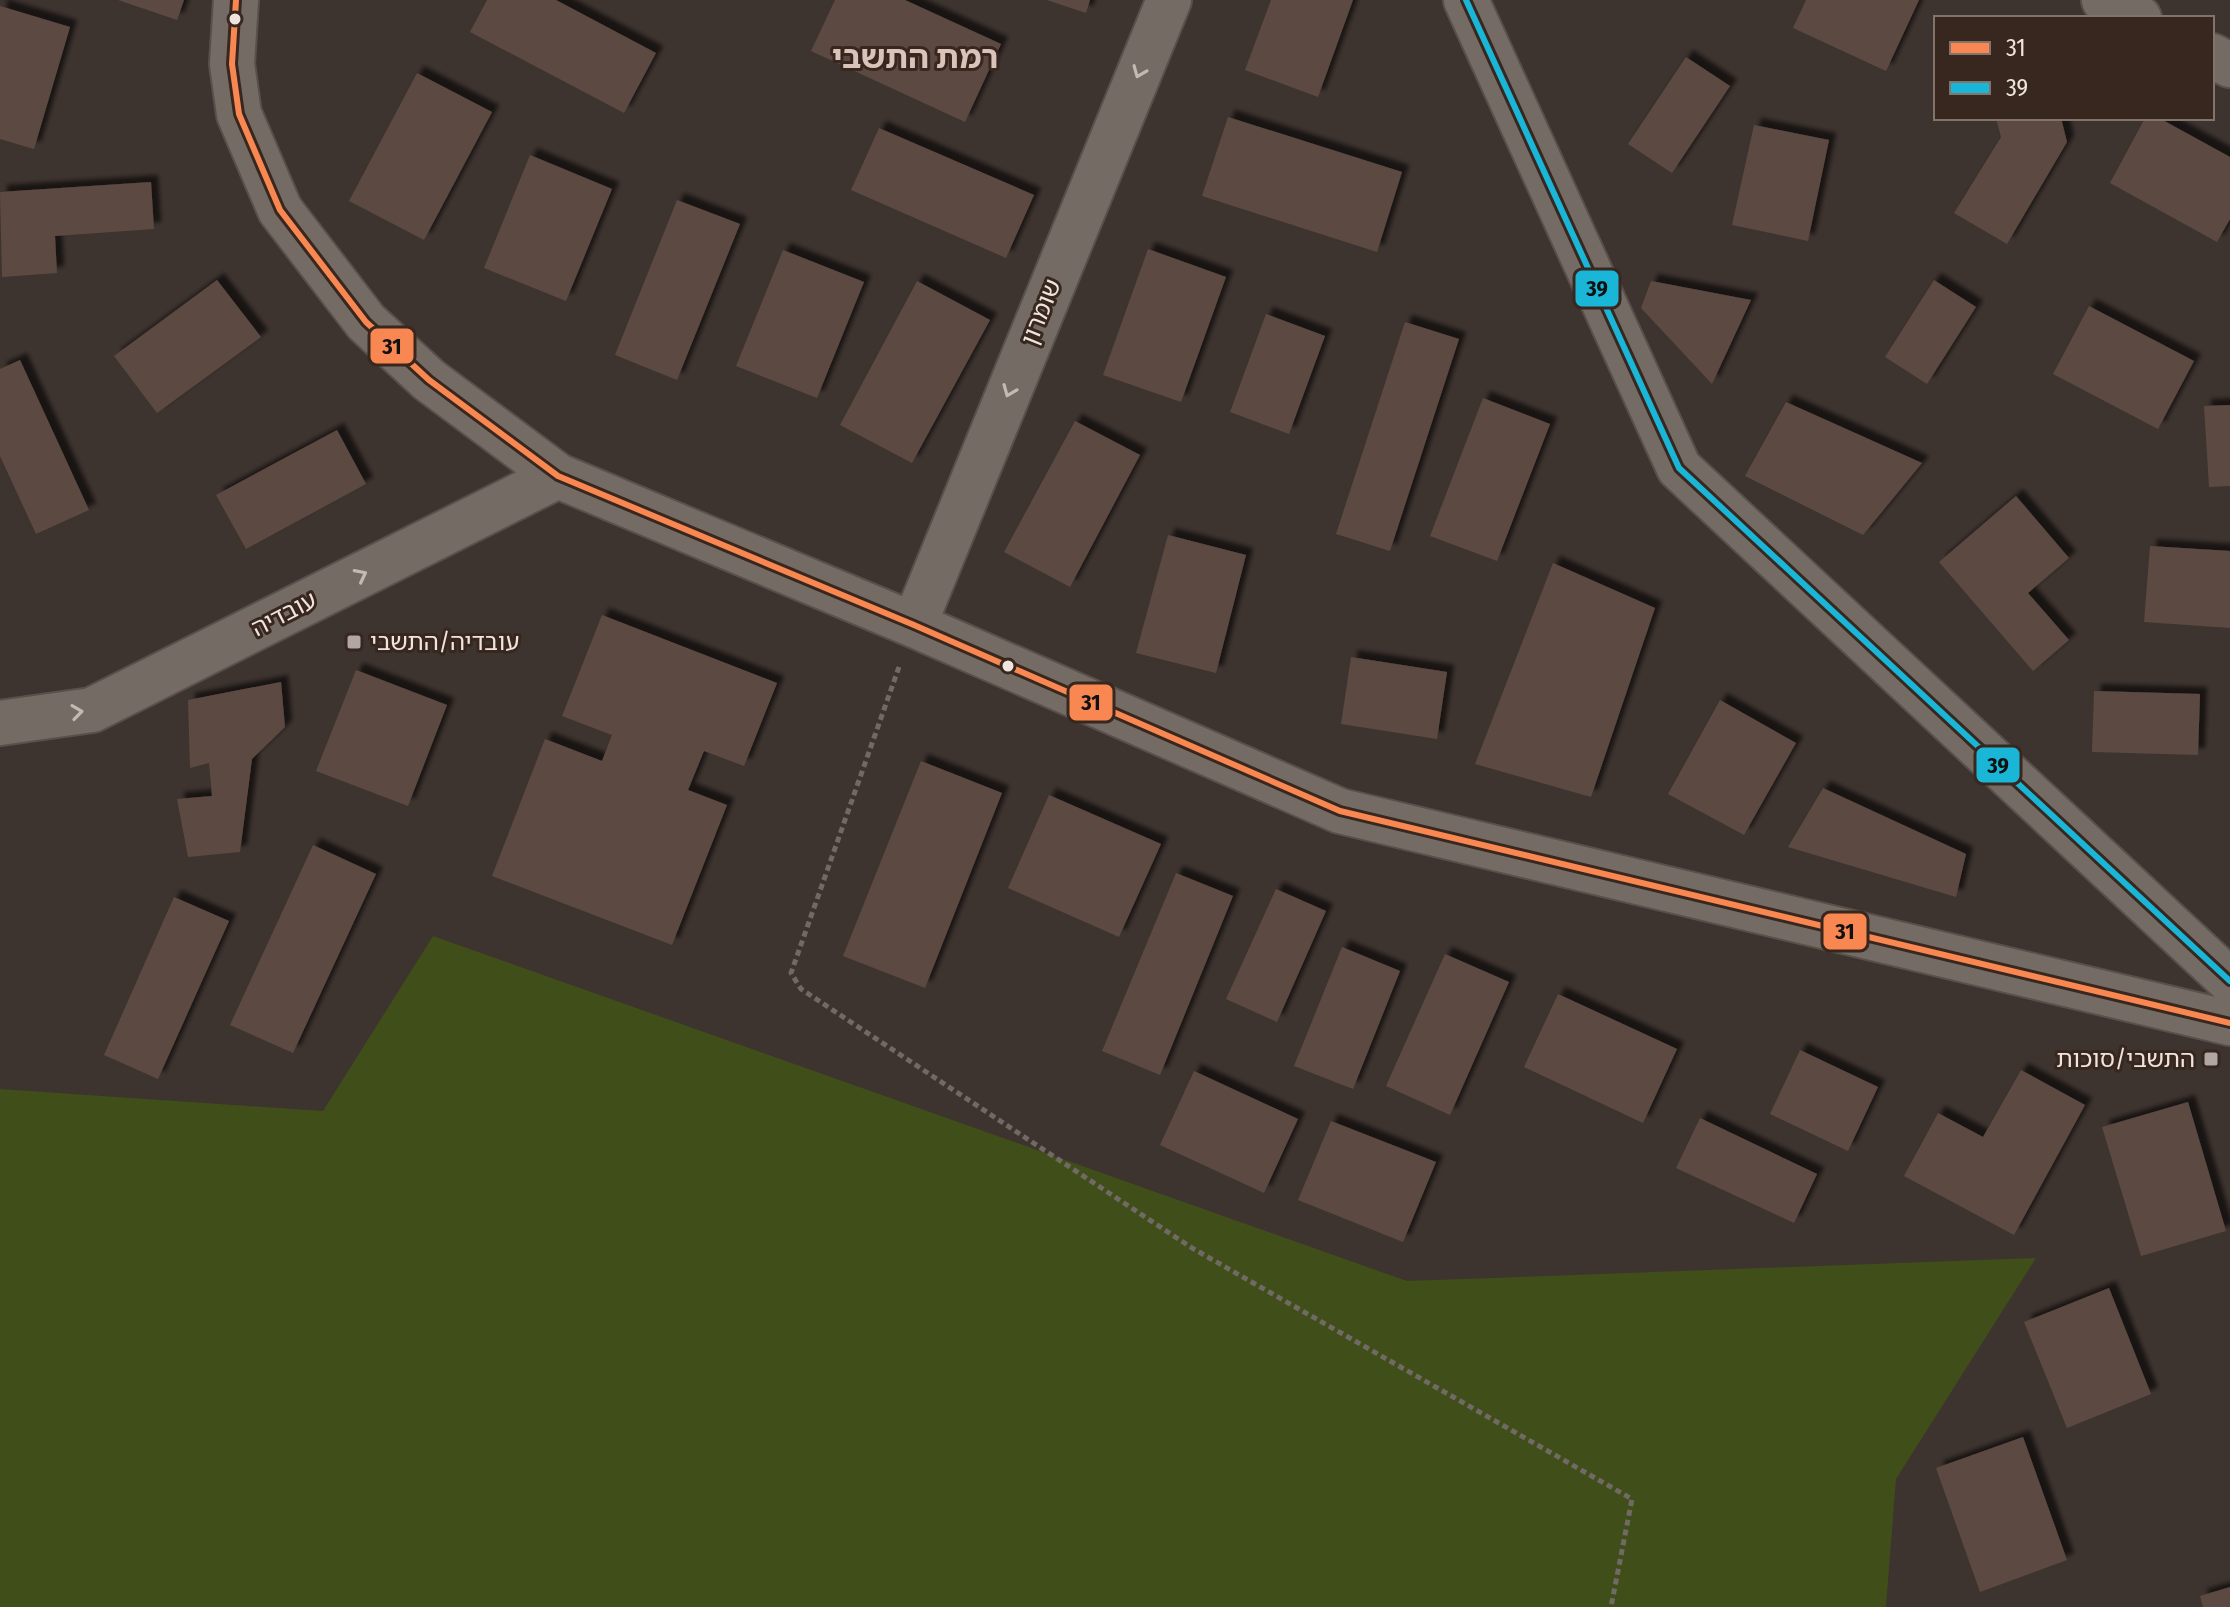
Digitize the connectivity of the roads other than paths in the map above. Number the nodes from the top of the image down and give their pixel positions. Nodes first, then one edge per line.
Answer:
1 (236, 0) edge
2 (1169, 0) edge
3 (1466, 0) edge
4 (2104, 0) edge
5 (2135, 16) edge
6 (558, 476) junction
7 (914, 625) junction
8 (0, 723) edge
9 (2230, 981) edge
10 (2230, 1023) edge

1 - 6 street
2 -> 7 street, שומרון
3 - 9 street
4 - 5 street
6 - 7 street
8 -> 6 street, עובדיה
7 - 10 street

